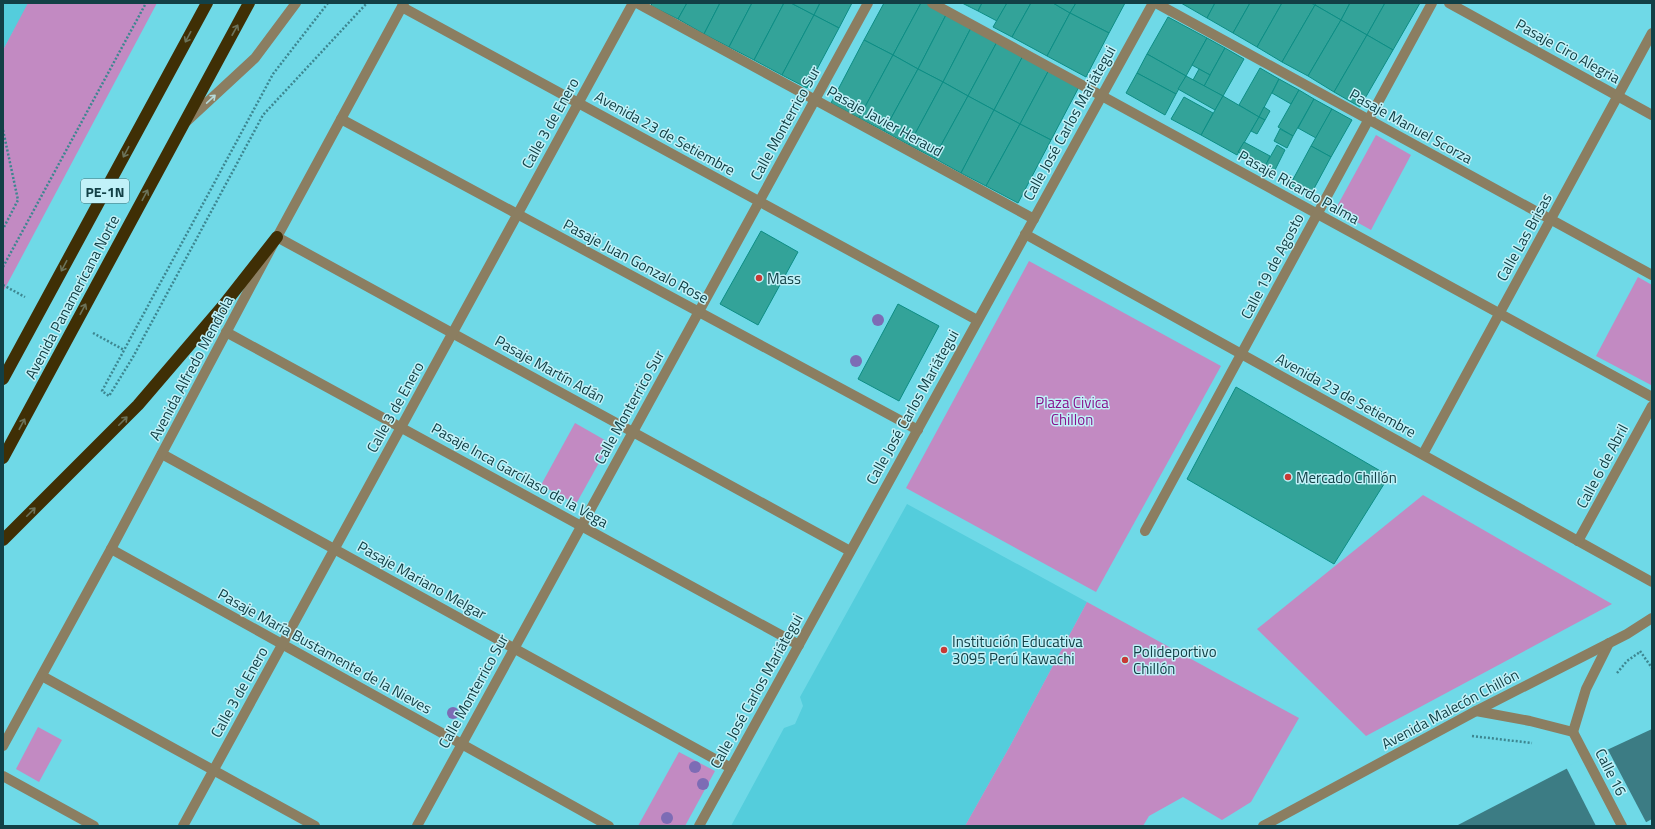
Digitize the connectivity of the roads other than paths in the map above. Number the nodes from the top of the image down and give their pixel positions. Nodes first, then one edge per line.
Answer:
1 (207, 3) edge
2 (249, 3) edge
3 (296, 3) edge
4 (633, 3) edge
5 (637, 3) edge
6 (868, 3) edge
7 (932, 3) edge
8 (1154, 3) edge
9 (1432, 3) edge
10 (1449, 3) edge
11 (403, 5) edge
12 (1652, 33) edge
13 (1102, 96) junction
14 (1618, 96) junction
15 (815, 100) junction
16 (578, 103) junction
17 (1652, 115) edge
18 (341, 119) junction
19 (1369, 120) junction
20 (183, 125) junction
21 (759, 201) junction
22 (518, 214) junction
23 (1318, 214) junction
24 (1034, 219) junction
25 (1551, 220) junction
26 (1025, 234) junction
27 (277, 237) junction
28 (1652, 275) edge
29 (699, 312) junction
30 (1500, 313) junction
31 (977, 320) junction
32 (226, 332) junction
33 (452, 333) junction
34 (1242, 354) junction
35 (3, 379) edge
36 (1652, 397) edge
37 (1652, 406) edge
38 (401, 427) junction
39 (918, 430) junction
40 (633, 432) junction
41 (162, 454) junction
42 (1423, 454) junction
43 (3, 458) edge
44 (581, 526) junction
45 (1145, 532) dead end
46 (3, 540) edge
47 (1578, 542) junction
48 (111, 549) junction
49 (334, 549) junction
50 (850, 551) junction
51 (1652, 582) edge
52 (1652, 618) edge
53 (1609, 643) junction
54 (282, 644) junction
55 (799, 645) junction
56 (514, 648) junction
57 (42, 676) junction
58 (1476, 711) junction
59 (1575, 736) junction
60 (462, 744) junction
61 (3, 746) edge
62 (731, 768) junction
63 (213, 770) junction
64 (3, 776) edge
65 (94, 826) edge
66 (183, 826) edge
67 (315, 826) edge
68 (417, 826) edge
69 (609, 826) edge
70 (699, 826) edge
71 (1263, 826) edge
72 (1622, 826) edge

1 -> 35 highway, Avenida Panamericana Norte / PE-1N
20 -> 2 highway, Avenida Panamericana Norte / PE-1N
20 -> 3 street
4 - 16 street, Calle 3 de Enero
5 - 15 street, Pasaje Javier Heraud
6 - 15 street, Calle Monterrico Sur
7 - 13 street, Pasaje Ricardo Palma
8 - 13 street, Calle José Carlos Mariátegui
8 - 19 street, Pasaje Manuel Scorza
9 - 19 street, Calle 19 de Agosto
10 - 14 street, Pasaje Ciro Alegria
11 - 16 street, Avenida 23 de Setiembre
11 - 18 street, Avenida Alfredo Mendiola
12 - 14 street, Calle Las Brisas
13 - 23 street, Pasaje Ricardo Palma
13 - 24 street, Calle José Carlos Mariátegui
14 - 17 street, Pasaje Ciro Alegria
14 - 25 street, Calle Las Brisas
15 - 21 street, Calle Monterrico Sur
15 - 24 street, Pasaje Javier Heraud
16 - 21 street, Avenida 23 de Setiembre
16 - 22 street, Calle 3 de Enero
18 - 22 street, Pasaje Juan Gonzalo Rose
18 - 27 street, Avenida Alfredo Mendiola
19 - 23 street, Calle 19 de Agosto
19 - 25 street, Pasaje Manuel Scorza
43 -> 20 highway, Avenida Panamericana Norte / PE-1N
21 - 29 street, Calle Monterrico Sur
21 - 31 street, Avenida 23 de Setiembre
22 - 29 street, Pasaje Juan Gonzalo Rose
22 - 33 street, Calle 3 de Enero
23 - 30 street, Pasaje Ricardo Palma
23 - 34 street, Calle 19 de Agosto
24 - 26 street, Calle José Carlos Mariátegui
25 - 28 street, Pasaje Manuel Scorza
25 - 30 street, Calle Las Brisas
26 - 31 street, Calle José Carlos Mariátegui
26 - 34 street, Avenida 23 de Setiembre
27 - 32 street, Avenida Alfredo Mendiola
27 - 33 street, Pasaje Martín Adán
46 -> 27 highway
29 - 39 street, Pasaje Juan Gonzalo Rose
29 - 40 street, Calle Monterrico Sur
30 - 36 street, Pasaje Ricardo Palma
30 - 42 street, Calle Las Brisas
31 - 39 street, Calle José Carlos Mariátegui
32 - 38 street, Pasaje Inca Garcilaso de la Vega
32 - 41 street, Avenida Alfredo Mendiola
33 - 38 street, Calle 3 de Enero
33 - 40 street, Pasaje Martín Adán
34 - 42 street, Avenida 23 de Setiembre
34 - 45 street, Calle 19 de Agosto
37 - 47 street, Calle 6 de Abril
38 - 44 street, Pasaje Inca Garcilaso de la Vega
38 - 49 street, Calle 3 de Enero
39 - 50 street, Calle José Carlos Mariátegui
40 - 44 street, Calle Monterrico Sur
40 - 50 street, Pasaje Martín Adán
41 - 48 street, Avenida Alfredo Mendiola
41 - 49 street, Pasaje Mariano Melgar
42 - 47 street, Avenida 23 de Setiembre
44 - 55 street, Pasaje Inca Garcilaso de la Vega
44 - 56 street, Calle Monterrico Sur
47 - 51 street, Avenida 23 de Setiembre
48 - 54 street, Pasaje María Bustamente de la Nieves
48 - 57 street, Avenida Alfredo Mendiola
49 - 54 street, Calle 3 de Enero
49 - 56 street, Pasaje Mariano Melgar
50 - 55 street, Calle José Carlos Mariátegui
52 - 53 street, Avenida Malecón Chillón
53 - 58 street, Avenida Malecón Chillón
53 - 59 street
54 - 60 street, Pasaje María Bustamente de la Nieves
54 - 63 street, Calle 3 de Enero
55 - 62 street, Calle José Carlos Mariátegui
56 - 60 street, Calle Monterrico Sur
56 - 62 street, Pasaje Mariano Melgar
57 - 61 street, Avenida Alfredo Mendiola
57 - 63 street
58 - 59 street
58 - 71 street, Avenida Malecón Chillón
59 - 72 street, Calle 16
60 - 68 street, Calle Monterrico Sur
60 - 69 street, Pasaje María Bustamente de la Nieves
62 - 70 street, Calle José Carlos Mariátegui
63 - 66 street, Calle 3 de Enero
63 - 67 street
64 - 65 street

